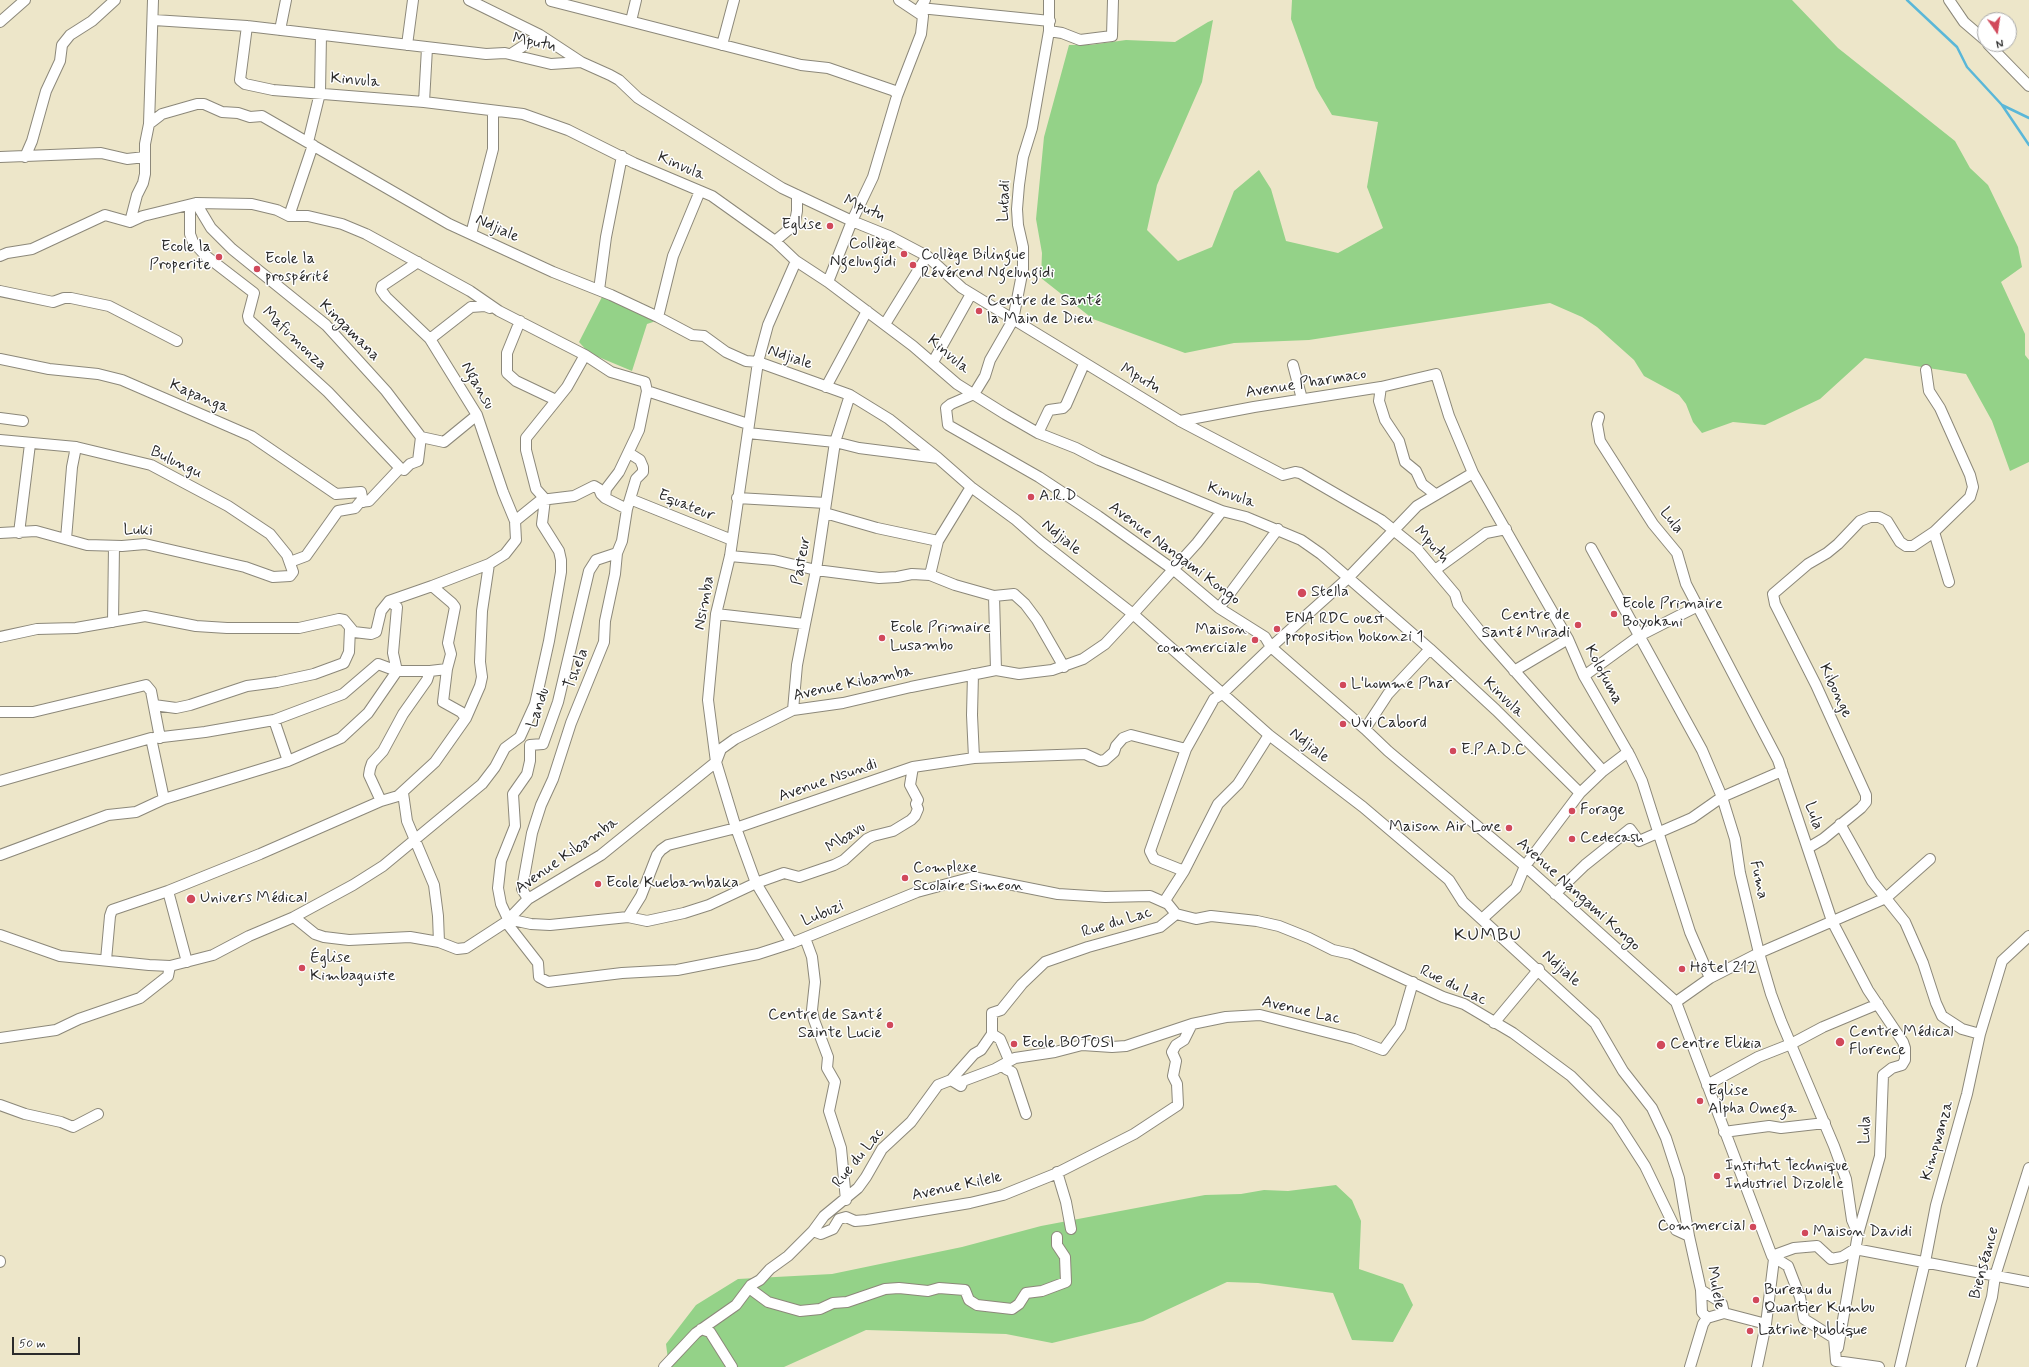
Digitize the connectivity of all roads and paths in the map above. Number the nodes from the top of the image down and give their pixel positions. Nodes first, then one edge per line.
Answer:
1 (24, 0) edge
2 (115, 0) edge
3 (154, 0) edge
4 (286, 0) edge
5 (413, 0) edge
6 (469, 0) edge
7 (636, 0) edge
8 (734, 0) edge
9 (899, 0) edge
10 (1049, 0) edge
11 (1113, 0) edge
12 (1949, 0) edge
13 (551, 1) edge
14 (923, 8) edge
15 (154, 20) junction
16 (631, 21) junction
17 (0, 22) edge
18 (247, 26) junction
19 (1050, 26) junction
20 (280, 30) junction
21 (1977, 33) edge
22 (321, 35) junction
23 (540, 35) junction
24 (407, 45) junction
25 (722, 45) junction
26 (427, 48) junction
27 (1996, 52) edge
28 (511, 54) junction
29 (581, 62) junction
30 (2029, 86) edge
31 (320, 93) junction
32 (897, 96) junction
33 (424, 102) junction
34 (494, 111) junction
35 (149, 124) junction
36 (310, 144) junction
37 (622, 156) junction
38 (0, 157) edge
39 (25, 157) junction
40 (145, 157) junction
41 (700, 191) junction
42 (796, 195) junction
43 (193, 204) junction
44 (289, 216) junction
45 (852, 221) junction
46 (130, 222) junction
47 (471, 234) junction
48 (775, 242) junction
49 (0, 256) edge
50 (927, 256) junction
51 (796, 261) junction
52 (418, 262) junction
53 (828, 282) junction
54 (0, 290) edge
55 (599, 290) junction
56 (971, 294) junction
57 (499, 311) junction
58 (867, 311) junction
59 (658, 317) junction
60 (1013, 320) junction
61 (520, 321) junction
62 (885, 324) junction
63 (430, 339) junction
64 (177, 341) dead end
65 (585, 355) junction
66 (0, 359) edge
67 (758, 362) junction
68 (933, 362) junction
69 (1084, 364) junction
70 (1293, 365) dead end
71 (1926, 370) dead end
72 (1436, 374) joint
73 (826, 387) junction
74 (1380, 387) junction
75 (647, 390) junction
76 (974, 394) junction
77 (850, 395) junction
78 (1302, 399) junction
79 (556, 400) junction
80 (477, 414) junction
81 (0, 418) edge
82 (1598, 418) dead end
83 (23, 421) dead end
84 (1180, 421) junction
85 (748, 429) junction
86 (1038, 433) junction
87 (421, 437) junction
88 (0, 440) edge
89 (835, 442) junction
90 (30, 444) junction
91 (76, 447) junction
92 (629, 454) junction
93 (938, 458) junction
94 (400, 468) junction
95 (1473, 473) junction
96 (971, 487) junction
97 (1435, 494) junction
98 (605, 498) junction
99 (737, 498) junction
100 (545, 499) junction
101 (363, 502) junction
102 (826, 503) junction
103 (628, 504) junction
104 (1222, 511) junction
105 (825, 513) junction
106 (515, 521) junction
107 (1278, 529) junction
108 (1506, 529) junction
109 (1396, 530) junction
110 (1934, 532) junction
111 (0, 533) edge
112 (19, 533) junction
113 (66, 540) junction
114 (732, 540) junction
115 (938, 541) junction
116 (114, 546) junction
117 (1591, 548) dead end
118 (617, 553) junction
119 (730, 556) junction
120 (290, 562) junction
121 (489, 564) junction
122 (816, 570) junction
123 (1174, 570) junction
124 (1435, 570) junction
125 (930, 575) junction
126 (1348, 578) junction
127 (1949, 582) dead end
128 (432, 586) junction
129 (994, 596) junction
130 (389, 600) junction
131 (1698, 606) junction
132 (1219, 608) junction
133 (716, 614) junction
134 (1133, 614) junction
135 (113, 622) junction
136 (805, 624) junction
137 (350, 628) junction
138 (1640, 636) junction
139 (0, 637) edge
140 (1568, 639) junction
141 (1271, 647) junction
142 (1430, 650) junction
143 (1064, 667) junction
144 (446, 669) junction
145 (996, 670) junction
146 (397, 671) junction
147 (430, 671) junction
148 (1514, 671) junction
149 (973, 674) junction
150 (1584, 676) junction
151 (1222, 694) junction
152 (154, 705) junction
153 (793, 710) junction
154 (0, 712) edge
155 (466, 718) junction
156 (274, 720) junction
157 (1365, 729) junction
158 (1269, 735) junction
159 (156, 738) junction
160 (1186, 750) junction
161 (1628, 752) junction
162 (974, 758) junction
163 (288, 761) junction
164 (716, 762) junction
165 (913, 767) junction
166 (1603, 771) junction
167 (1782, 771) junction
168 (0, 781) edge
169 (403, 793) junction
170 (1580, 793) junction
171 (1722, 797) junction
172 (164, 799) junction
173 (380, 801) junction
174 (1840, 824) junction
175 (736, 828) junction
176 (1660, 833) junction
177 (414, 840) junction
178 (1808, 848) junction
179 (0, 855) edge
180 (1930, 859) dead end
181 (1525, 866) junction
182 (1184, 871) junction
183 (756, 883) junction
184 (168, 891) junction
185 (1555, 894) junction
186 (1886, 898) junction
187 (528, 899) junction
188 (1164, 902) junction
189 (1176, 914) junction
190 (294, 917) junction
191 (628, 917) junction
192 (1482, 918) junction
193 (507, 920) junction
194 (1832, 921) junction
195 (0, 935) edge
196 (2029, 936) edge
197 (805, 938) junction
198 (439, 942) junction
199 (792, 943) junction
200 (1759, 953) junction
201 (106, 960) junction
202 (187, 962) junction
203 (170, 966) junction
204 (1539, 969) junction
205 (1710, 978) junction
206 (1413, 982) junction
207 (1676, 1002) junction
208 (1878, 1004) junction
209 (1494, 1023) junction
210 (1192, 1024) junction
211 (992, 1034) junction
212 (1980, 1034) junction
213 (0, 1038) edge
214 (1791, 1044) junction
215 (1007, 1062) junction
216 (951, 1080) junction
217 (1707, 1085) junction
218 (0, 1105) edge
219 (98, 1114) dead end
220 (1026, 1114) dead end
221 (1825, 1124) junction
222 (1724, 1132) junction
223 (2029, 1168) edge
224 (1057, 1172) junction
225 (846, 1200) junction
226 (1071, 1229) dead end
227 (813, 1231) junction
228 (1858, 1234) junction
229 (1057, 1236) dead end
230 (1689, 1236) junction
231 (1856, 1249) junction
232 (1773, 1257) junction
233 (1925, 1262) junction
234 (1995, 1276) junction
235 (2029, 1282) edge
236 (749, 1288) junction
237 (1701, 1290) junction
238 (1724, 1313) junction
239 (1707, 1318) junction
240 (1766, 1324) junction
241 (701, 1329) junction
242 (1835, 1364) edge
243 (664, 1367) edge
244 (732, 1367) edge
245 (1690, 1367) edge
246 (1757, 1367) edge
247 (1879, 1367) edge
248 (1900, 1367) edge
249 (1970, 1367) edge

1 - 17 street
2 - 39 street
3 - 15 street
4 - 20 street
5 - 24 street
6 - 23 street
7 - 16 street
8 - 25 street
9 - 14 street
10 - 19 street, Lutadi
11 - 19 street
12 - 21 street
13 - 16 street
14 - 19 street
14 - 32 street
15 - 18 street, Mputu
15 - 35 street
16 - 25 street
18 - 20 street, Mputu
18 - 31 street, Kinvula
19 - 60 street, Lutadi
20 - 22 street, Mputu
22 - 24 street, Mputu
22 - 31 street
23 - 28 street
23 - 29 street
24 - 26 street, Mputu
25 - 32 street
26 - 28 street, Mputu
26 - 33 street
27 - 30 street
28 - 29 street, Mputu
29 - 42 street, Mputu
31 - 33 street, Kinvula
31 - 36 street
32 - 45 street
33 - 34 street, Kinvula
34 - 37 street, Kinvula
34 - 47 street
35 - 36 street, Ndjiale
35 - 40 street
36 - 44 street
36 - 47 street, Ndjiale
37 - 41 street, Kinvula
37 - 55 street
38 - 39 street
39 - 40 street
40 - 46 street
41 - 48 street, Kinvula
41 - 59 street
42 - 45 street, Mputu
42 - 48 street
43 - 44 street
43 - 46 street
43 - 87 street, Kingamana
43 - 94 street, Mafumonza
44 - 52 street
45 - 50 street, Mputu
45 - 53 street
46 - 49 street
47 - 55 street, Ndjiale
48 - 51 street, Kinvula
50 - 56 street, Mputu
50 - 62 street
51 - 53 street, Kinvula
51 - 67 street, Nsimba
52 - 57 street
52 - 63 street, Ngansu
53 - 58 street, Kinvula
54 - 64 street
55 - 59 street, Ndjiale
56 - 60 street, Mputu
56 - 68 street
57 - 61 street
57 - 63 street
58 - 62 street, Kinvula
58 - 73 street
59 - 67 street, Ndjiale
60 - 69 street, Mputu
60 - 76 street, Lutadi
61 - 65 street
61 - 79 street
62 - 68 street, Kinvula
63 - 80 street, Ngansu
65 - 75 street
65 - 79 street
66 - 101 street, Kapanga
67 - 73 street, Ndjiale
67 - 85 street, Nsimba
68 - 76 street, Kinvula
69 - 84 street, Mputu
69 - 86 street
70 - 78 street
71 - 110 street
72 - 74 street, Avenue Pharmaco
72 - 95 street, Kolofuma
73 - 77 street, Ndjiale
74 - 78 street, Avenue Pharmaco
74 - 97 street
75 - 85 street
75 - 92 street
76 - 86 street, Kinvula
76 - 123 street, Avenue Nangami Kongo
77 - 89 street, Pasteur
77 - 93 street, Ndjiale
78 - 84 street, Avenue Pharmaco
79 - 100 street
80 - 87 street
80 - 106 street, Ngansu
81 - 83 street
82 - 131 street, Lula
84 - 109 street, Mputu
85 - 89 street
85 - 99 street, Nsimba
86 - 104 street, Kinvula
87 - 94 street
88 - 90 street, Bulungu
89 - 93 street
89 - 102 street, Pasteur
90 - 91 street, Bulungu
90 - 112 street
91 - 113 street
91 - 120 street, Bulungu
92 - 98 street
92 - 103 street, Tshela
93 - 96 street, Ndjiale
94 - 101 street
95 - 97 street
95 - 108 street, Kolofuma
96 - 115 street
96 - 134 street, Ndjiale
97 - 109 street
98 - 100 street, Equateur
98 - 103 street, Equateur
99 - 102 street
99 - 114 street, Nsimba
100 - 106 street, Equateur
100 - 177 street
101 - 120 street
102 - 105 street, Pasteur
103 - 114 street, Equateur
103 - 118 street, Tshela
104 - 107 street, Kinvula
104 - 123 street, Avenue Kibamba
105 - 115 street
105 - 122 street, Pasteur
106 - 121 street
107 - 126 street, Kinvula
107 - 132 street
108 - 124 street
108 - 140 street, Kolofuma
109 - 124 street, Mputu
109 - 126 street
110 - 127 street
110 - 174 street, Kibonge
111 - 112 street, Luki
112 - 113 street, Luki
113 - 116 street, Luki
114 - 119 street, Nsimba
115 - 125 street
116 - 120 street, Luki
116 - 135 street
117 - 138 street, Fuma
118 - 187 street, Tshela
118 - 193 street, Landu
119 - 122 street
119 - 133 street, Nsimba
121 - 128 street
121 - 155 street
122 - 125 street
122 - 136 street, Pasteur
123 - 132 street, Avenue Nangami Kongo
123 - 134 street, Avenue Kibamba
124 - 148 street, Mputu
125 - 129 street
126 - 141 street
126 - 142 street, Kinvula
128 - 130 street
128 - 144 street
129 - 143 street
129 - 145 street
130 - 137 street
130 - 146 street
131 - 138 street
131 - 167 street, Lula
132 - 141 street, Avenue Nangami Kongo
133 - 136 street
133 - 164 street, Nsimba
134 - 143 street, Avenue Kibamba
134 - 151 street, Ndjiale
135 - 137 street
135 - 139 street
136 - 153 street, Pasteur
137 - 152 street
138 - 150 street
138 - 171 street, Fuma
140 - 148 street
140 - 150 street, Kolofuma
141 - 151 street
141 - 157 street, Avenue Nangami Kongo
142 - 157 street
142 - 170 street, Kinvula
143 - 145 street, Avenue Kibamba
144 - 147 street
144 - 155 street
145 - 149 street, Avenue Kibamba
146 - 147 street
146 - 156 street
146 - 163 street
147 - 173 street
148 - 166 street, Mputu
149 - 153 street, Avenue Kibamba
149 - 162 street
150 - 161 street, Kolofuma
151 - 158 street, Ndjiale
151 - 160 street
152 - 154 street
152 - 159 street
153 - 164 street, Avenue Kibamba
155 - 169 street
156 - 159 street
156 - 163 street
157 - 181 street, Avenue Nangami Kongo
158 - 182 street
158 - 192 street, Ndjiale
159 - 168 street
159 - 172 street
160 - 162 street, Avenue Nsundi
160 - 182 street
161 - 166 street
161 - 176 street, Kolofuma
162 - 165 street, Avenue Nsundi
163 - 172 street
164 - 175 street, Nsimba
164 - 187 street, Avenue Kibamba
165 - 175 street, Avenue Nsundi
165 - 183 street, Mbavu
166 - 170 street
167 - 171 street
167 - 178 street, Lula
169 - 173 street
169 - 177 street
170 - 181 street
171 - 176 street
171 - 200 street, Fuma
172 - 179 street
173 - 184 street
174 - 178 street
174 - 186 street
175 - 183 street, Nsimba
175 - 191 street, Avenue Nsundi
176 - 185 street
176 - 205 street, Kolofuma
177 - 190 street
177 - 198 street
178 - 194 street, Lula
180 - 186 street
181 - 185 street, Avenue Nangami Kongo
181 - 192 street
182 - 188 street
183 - 191 street, Mbavu
183 - 199 street, Nsimba
184 - 201 street
184 - 202 street
185 - 207 street, Avenue Nangami Kongo
186 - 194 street
186 - 212 street
187 - 193 street, Avenue Kibamba
188 - 189 street, Lubuzi
188 - 197 street, Lubuzi
189 - 206 street, Rue du Lac
189 - 211 street, Rue du Lac
190 - 198 street, Avenue Kibamba
190 - 202 street
191 - 193 street, Mbavu
192 - 204 street, Ndjiale
193 - 198 street, Avenue Kibamba
193 - 199 street, Lubuzi
194 - 200 street
194 - 208 street, Lula
195 - 201 street
196 - 212 street, Kimpwanza
197 - 199 street, Lubuzi
197 - 225 street
200 - 205 street
200 - 214 street, Fuma
201 - 203 street
202 - 203 street
203 - 213 street
204 - 209 street
204 - 230 street, Ndjiale
205 - 207 street
206 - 209 street, Rue du Lac
206 - 210 street, Avenue Lac
207 - 217 street, Avenue Nangami Kongo
208 - 214 street
208 - 228 street, Lula
209 - 230 street, Rue du Lac
210 - 215 street
210 - 224 street, Avenue Kilele
211 - 215 street
211 - 216 street, Rue du Lac
212 - 233 street, Kimpwanza
214 - 217 street
214 - 221 street, Fuma
215 - 216 street
215 - 220 street
216 - 225 street, Rue du Lac
217 - 222 street, Avenue Nangami Kongo
218 - 219 street
221 - 222 street
221 - 228 street, Fuma
222 - 232 street, Avenue Nangami Kongo
223 - 234 street, Bienséance
224 - 226 street
224 - 227 street, Avenue Kilele
225 - 227 street, Rue du Lac
227 - 236 street, Rue du Lac
228 - 231 street
229 - 236 street
230 - 237 street, Mulele
231 - 232 street
231 - 233 street
231 - 242 street
232 - 240 street
232 - 242 street
233 - 234 street
233 - 248 street, Kimpwanza
234 - 235 street
234 - 249 street, Bienséance
236 - 241 street, Rue du Lac
237 - 238 street
237 - 239 street, Mulele
238 - 239 street
238 - 240 street
239 - 245 street, Mulele
240 - 246 street
241 - 243 street, Rue du Lac
241 - 244 street
242 - 247 street

